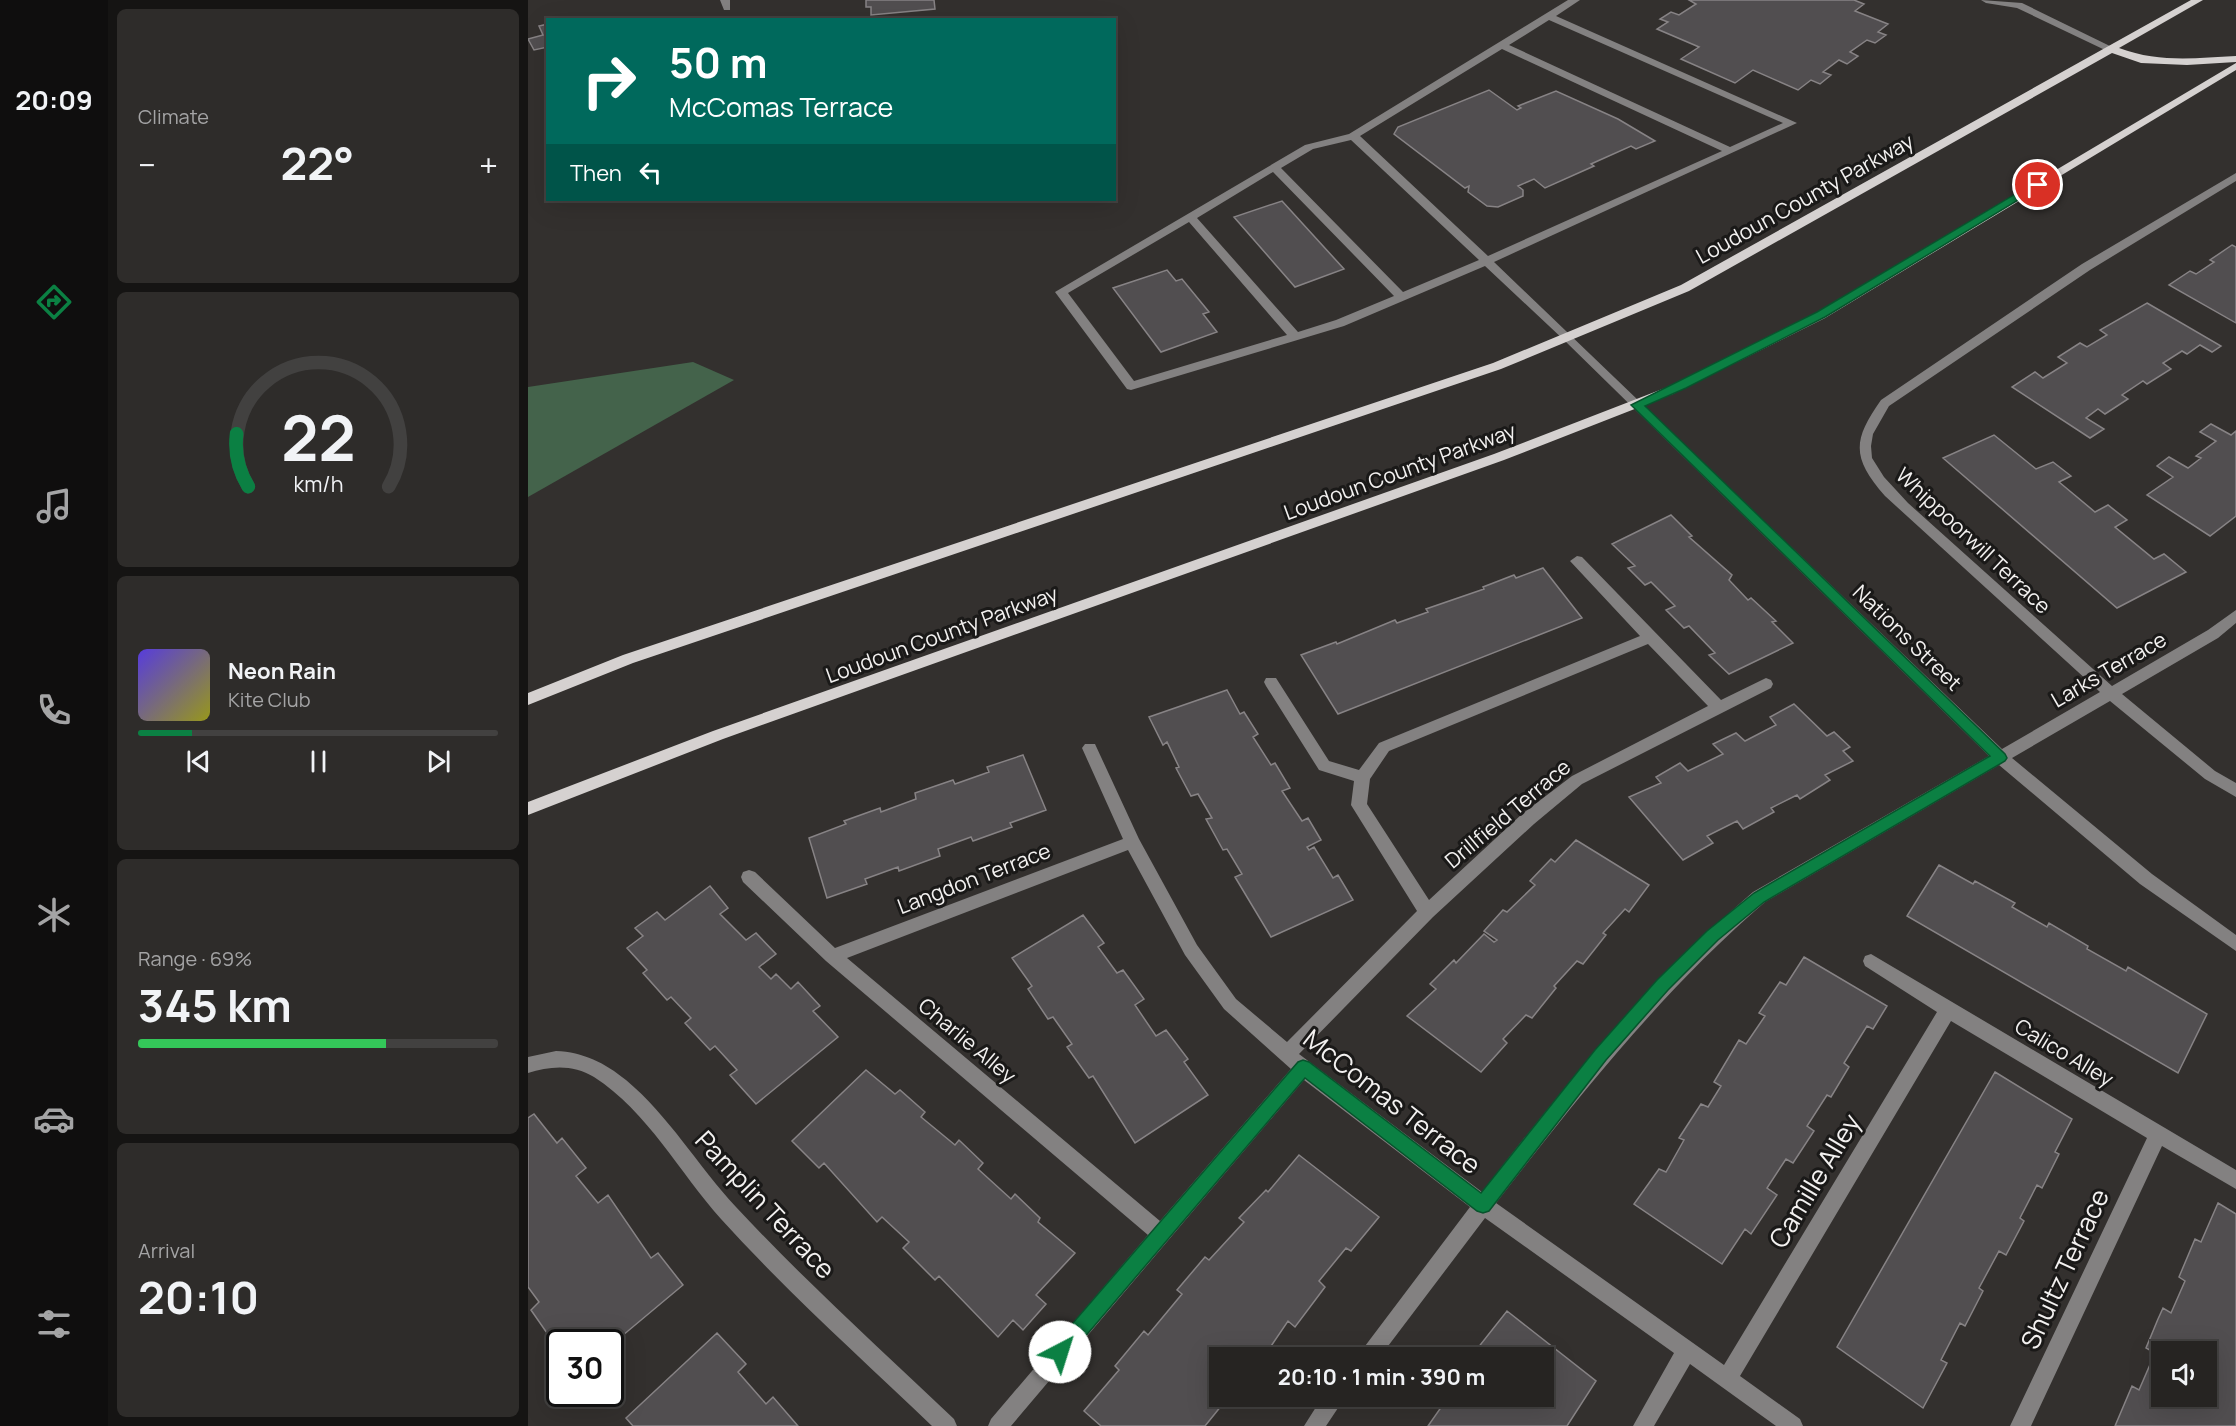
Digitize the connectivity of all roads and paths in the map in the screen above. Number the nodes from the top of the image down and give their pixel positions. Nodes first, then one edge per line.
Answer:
1 (1575, 0) edge
2 (1986, 0) edge
3 (2198, 0) edge
4 (2023, 2) edge
5 (1549, 16) junction
6 (1501, 45) junction
7 (2109, 48) junction
8 (2236, 59) edge
9 (2236, 66) edge
10 (1353, 136) junction
11 (1731, 151) junction
12 (1274, 167) junction
13 (2236, 176) edge
14 (1190, 217) junction
15 (1486, 261) junction
16 (1402, 297) junction
17 (1295, 336) junction
18 (1569, 338) junction
19 (1637, 405) junction
20 (1577, 561) dead end
21 (2236, 615) edge
22 (1649, 638) junction
23 (1271, 682) dead end
24 (1766, 684) dead end
25 (2110, 693) junction
26 (528, 699) edge
27 (1719, 708) junction
28 (1090, 748) dead end
29 (2000, 758) junction
30 (1362, 777) junction
31 (2236, 791) edge
32 (528, 808) edge
33 (1132, 842) junction
34 (749, 877) dead end
35 (1427, 912) junction
36 (2236, 944) edge
37 (832, 956) junction
38 (1870, 961) dead end
39 (1948, 1010) junction
40 (1287, 1054) junction
41 (528, 1065) edge
42 (1303, 1068) junction
43 (2158, 1135) junction
44 (2236, 1180) edge
45 (1483, 1205) junction
46 (1161, 1234) junction
47 (1374, 1347) edge
48 (1687, 1350) junction
49 (1727, 1379) junction
50 (1328, 1407) edge
51 (947, 1426) edge
52 (998, 1426) edge
53 (1314, 1426) edge
54 (1643, 1426) edge
55 (1793, 1426) edge
56 (2020, 1426) edge

1 - 5 street
2 - 4 street
3 - 7 main road, Loudoun County Parkway
4 - 7 street
5 - 6 street
5 - 11 street
6 - 10 street
6 - 11 street
7 - 8 main road
7 - 18 main road, Loudoun County Parkway
9 - 19 main road, Loudoun County Parkway
10 - 12 street
10 - 15 street, Nations Street
11 - 15 street
12 - 14 street
12 - 16 street
13 - 25 street, Whippoorwill Terrace
14 - 17 street
14 - 17 street
15 - 16 street
15 - 18 street, Nations Street
16 - 17 street
18 - 19 street, Nations Street
18 - 26 main road, Loudoun County Parkway
19 - 29 street, Nations Street
19 - 32 main road, Loudoun County Parkway
20 - 22 street
21 - 25 street, Larks Terrace
22 - 27 street
22 - 30 street
23 - 30 street
24 - 27 street, Drillfield Terrace
25 - 29 street, Larks Terrace
25 - 31 street, Whippoorwill Terrace
27 - 35 street, Drillfield Terrace
28 - 33 street, McComas Terrace
29 - 36 street, Nations Street
29 - 45 street, Larks Terrace
30 - 35 street
33 - 37 street, Langdon Terrace
33 - 40 street, McComas Terrace
34 - 37 street, Charlie Alley
35 - 40 street, Drillfield Terrace
37 - 46 street, Charlie Alley
38 - 39 street, Calico Alley
39 - 43 street, Calico Alley
39 - 49 street, Camille Alley
40 - 42 street, McComas Terrace
41 - 51 street, Pamplin Terrace
42 - 45 street, McComas Terrace
42 - 46 street
43 - 44 street, Calico Alley
43 - 56 street, Shultz Terrace
45 - 47 street, Larks Terrace
45 - 48 street, McComas Terrace
46 - 52 street
48 - 49 street, McComas Terrace
48 - 54 street
49 - 55 street, McComas Terrace
50 - 53 street

